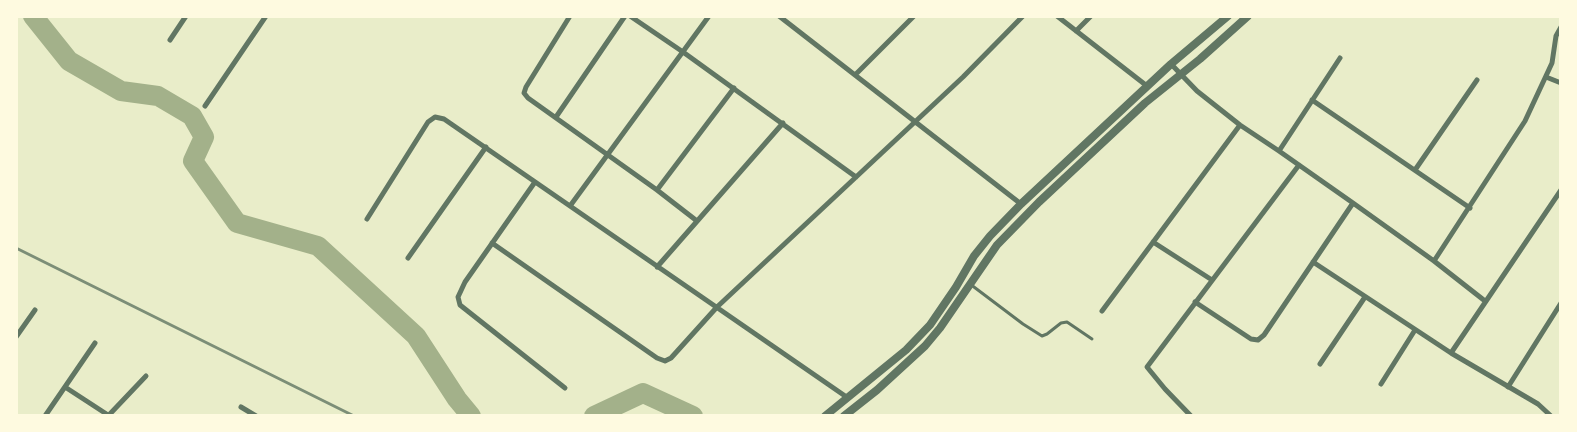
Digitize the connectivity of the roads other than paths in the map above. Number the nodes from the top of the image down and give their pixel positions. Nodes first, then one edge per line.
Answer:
1 (186, 16) edge
2 (266, 16) edge
3 (570, 16) edge
4 (625, 16) edge
5 (630, 16) edge
6 (709, 16) edge
7 (779, 16) edge
8 (913, 16) edge
9 (1024, 16) edge
10 (1057, 16) edge
11 (1091, 16) edge
12 (1228, 16) edge
13 (1248, 16) edge
14 (1561, 27) edge
15 (1076, 31) junction
16 (170, 40) dead end
17 (683, 52) junction
18 (1340, 58) dead end
19 (1171, 64) junction
20 (855, 74) junction
21 (1181, 74) junction
22 (1546, 77) junction
23 (1477, 80) dead end
24 (1561, 83) edge
25 (1147, 86) junction
26 (734, 88) junction
27 (1312, 100) junction
28 (205, 106) dead end
29 (556, 118) junction
30 (915, 122) junction
31 (783, 123) junction
32 (1240, 125) junction
33 (486, 147) junction
34 (1279, 151) junction
35 (608, 154) junction
36 (1299, 165) junction
37 (1415, 170) junction
38 (856, 177) junction
39 (535, 182) junction
40 (657, 190) junction
41 (1561, 190) edge
42 (1353, 203) junction
43 (1022, 204) junction
44 (570, 206) junction
45 (1470, 208) junction
46 (366, 219) dead end
47 (697, 221) junction
48 (1153, 242) junction
49 (492, 243) junction
50 (408, 258) dead end
51 (1434, 261) junction
52 (1313, 262) junction
53 (657, 267) junction
54 (1212, 280) junction
55 (970, 284) junction
56 (1365, 297) junction
57 (1485, 300) junction
58 (1196, 302) junction
59 (1561, 303) edge
60 (717, 307) junction
61 (35, 310) dead end
62 (1102, 311) dead end
63 (1415, 330) junction
64 (16, 336) edge
65 (1092, 339) dead end
66 (95, 343) dead end
67 (1451, 353) junction
68 (1320, 364) dead end
69 (146, 376) dead end
70 (1381, 384) dead end
71 (65, 387) junction
72 (1508, 387) junction
73 (565, 388) dead end
74 (848, 398) junction
75 (241, 407) dead end
76 (45, 416) edge
77 (108, 416) edge
78 (256, 416) edge
79 (825, 416) edge
80 (844, 416) edge
81 (1191, 416) edge
82 (1551, 416) edge

1 - 16 street
2 - 28 street
3 - 29 street
4 - 29 street
5 - 17 street
6 - 17 street
7 - 20 street
8 - 20 street
9 - 30 street
10 - 15 street
11 - 15 street
12 - 19 street
13 - 21 street
14 - 22 street
15 - 25 street
17 - 26 street
17 - 35 street
18 - 27 street
19 - 21 street
19 - 25 street
20 - 30 street
21 - 32 street
21 - 55 street
22 - 24 street
22 - 45 street
23 - 37 street
25 - 43 street
26 - 31 street
26 - 40 street
27 - 34 street
27 - 37 street
29 - 35 street
30 - 38 street
30 - 43 street
31 - 38 street
31 - 47 street
32 - 34 street
32 - 48 street
33 - 39 street
33 - 46 street
33 - 50 street
34 - 36 street
35 - 40 street
35 - 44 street
36 - 42 street
36 - 54 street
37 - 45 street
38 - 60 street
39 - 44 street
39 - 49 street
40 - 47 street
41 - 57 street
42 - 51 street
42 - 52 street
43 - 74 street
44 - 53 street
45 - 51 street
47 - 53 street
48 - 54 street
48 - 62 street
49 - 60 street
49 - 73 street
51 - 57 street
52 - 56 street
52 - 58 street
53 - 60 street
54 - 58 street
55 - 65 lane
55 - 80 street
56 - 63 street
56 - 68 street
57 - 67 street
58 - 81 street
59 - 72 street
60 - 74 street
61 - 64 street
63 - 67 street
63 - 70 street
66 - 71 street
67 - 72 street
69 - 77 street
71 - 76 street
71 - 77 street
72 - 82 street
74 - 79 street
75 - 78 street

